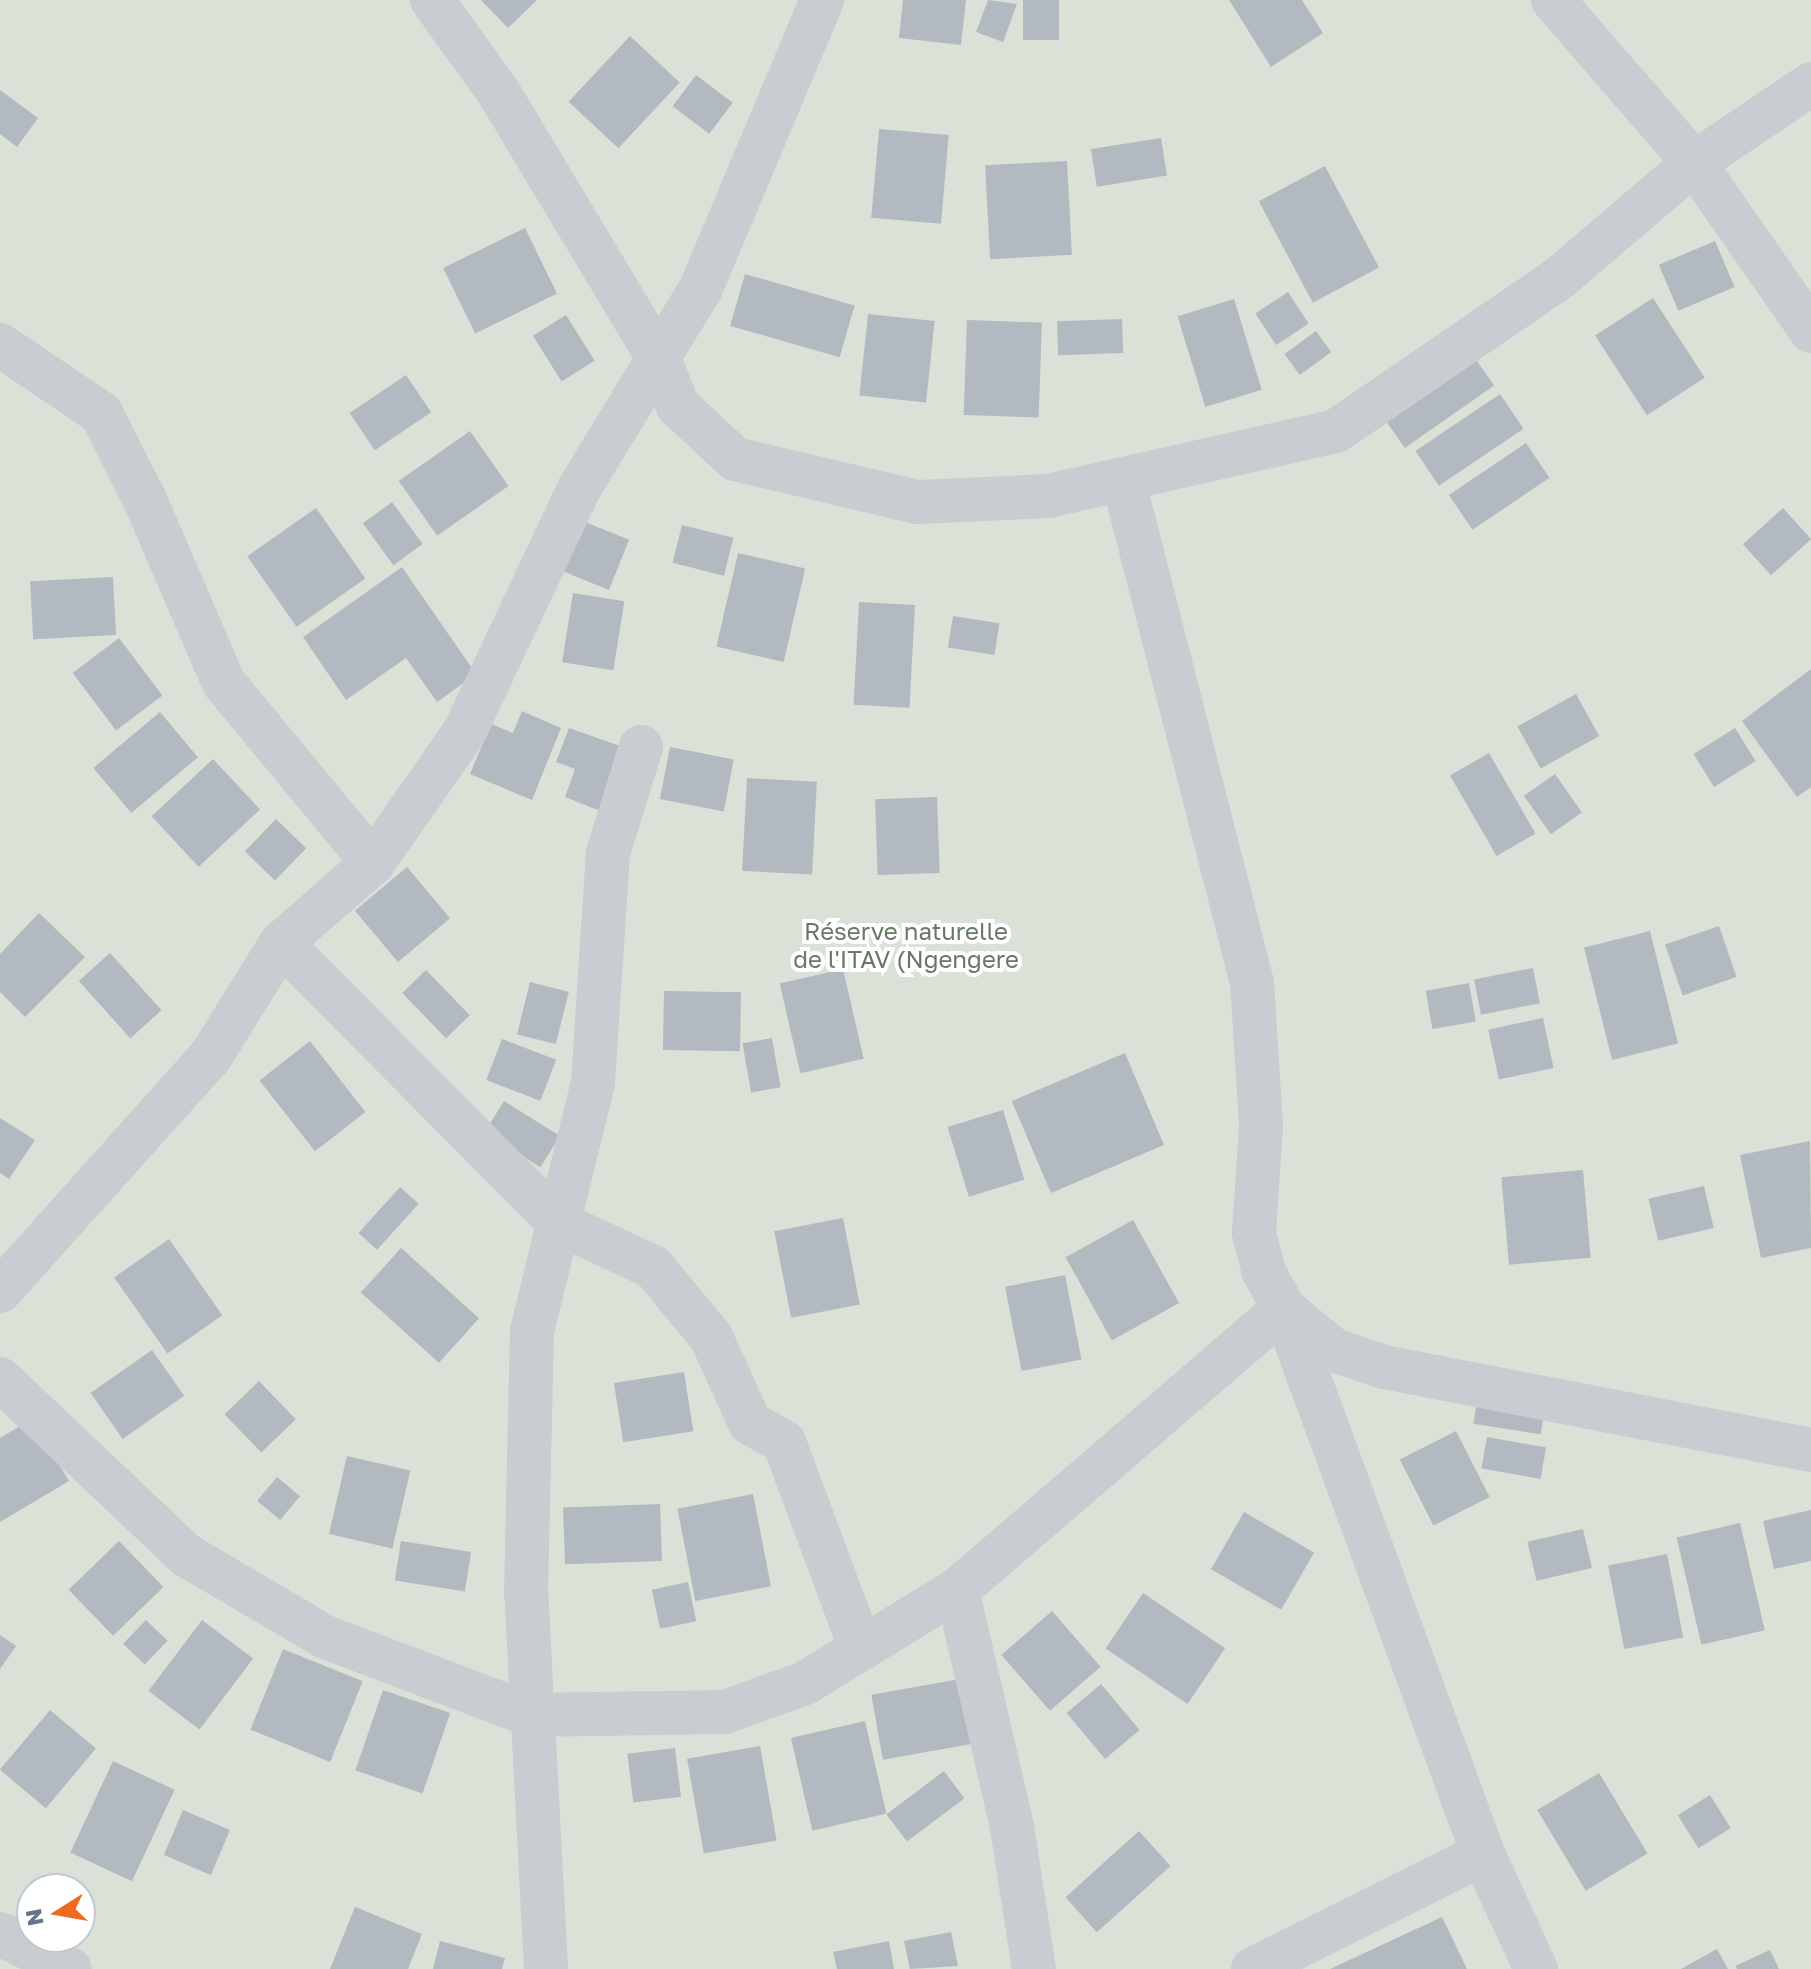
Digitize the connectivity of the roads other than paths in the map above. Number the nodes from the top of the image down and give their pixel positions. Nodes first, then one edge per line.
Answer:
1 (432, 0) edge
2 (822, 0) edge
3 (1553, 0) edge
4 (1811, 84) edge
5 (1694, 163) junction
6 (1811, 331) edge
7 (0, 345) edge
8 (659, 359) junction
9 (1123, 479) junction
10 (641, 747) dead end
11 (373, 863) junction
12 (281, 943) junction
13 (560, 1224) junction
14 (0, 1291) edge
15 (1284, 1309) junction
16 (0, 1379) edge
17 (1811, 1450) edge
18 (957, 1590) junction
19 (861, 1649) junction
20 (531, 1715) junction
21 (1483, 1854) junction
22 (0, 1934) edge
23 (70, 1969) edge
24 (546, 1969) edge
25 (1034, 1969) edge
26 (1253, 1969) edge
27 (1536, 1969) edge

1 - 8 street
2 - 8 street
3 - 5 street
4 - 5 street
5 - 6 street
5 - 9 street
7 - 11 street
8 - 9 street
8 - 11 street
9 - 15 street
10 - 13 street
11 - 12 street
12 - 13 street
12 - 14 street
13 - 19 street
13 - 20 street
15 - 17 street
15 - 18 street
15 - 21 street
16 - 20 street
18 - 19 street
18 - 25 street
19 - 20 street
20 - 24 street
21 - 26 street
21 - 27 street
22 - 23 street

